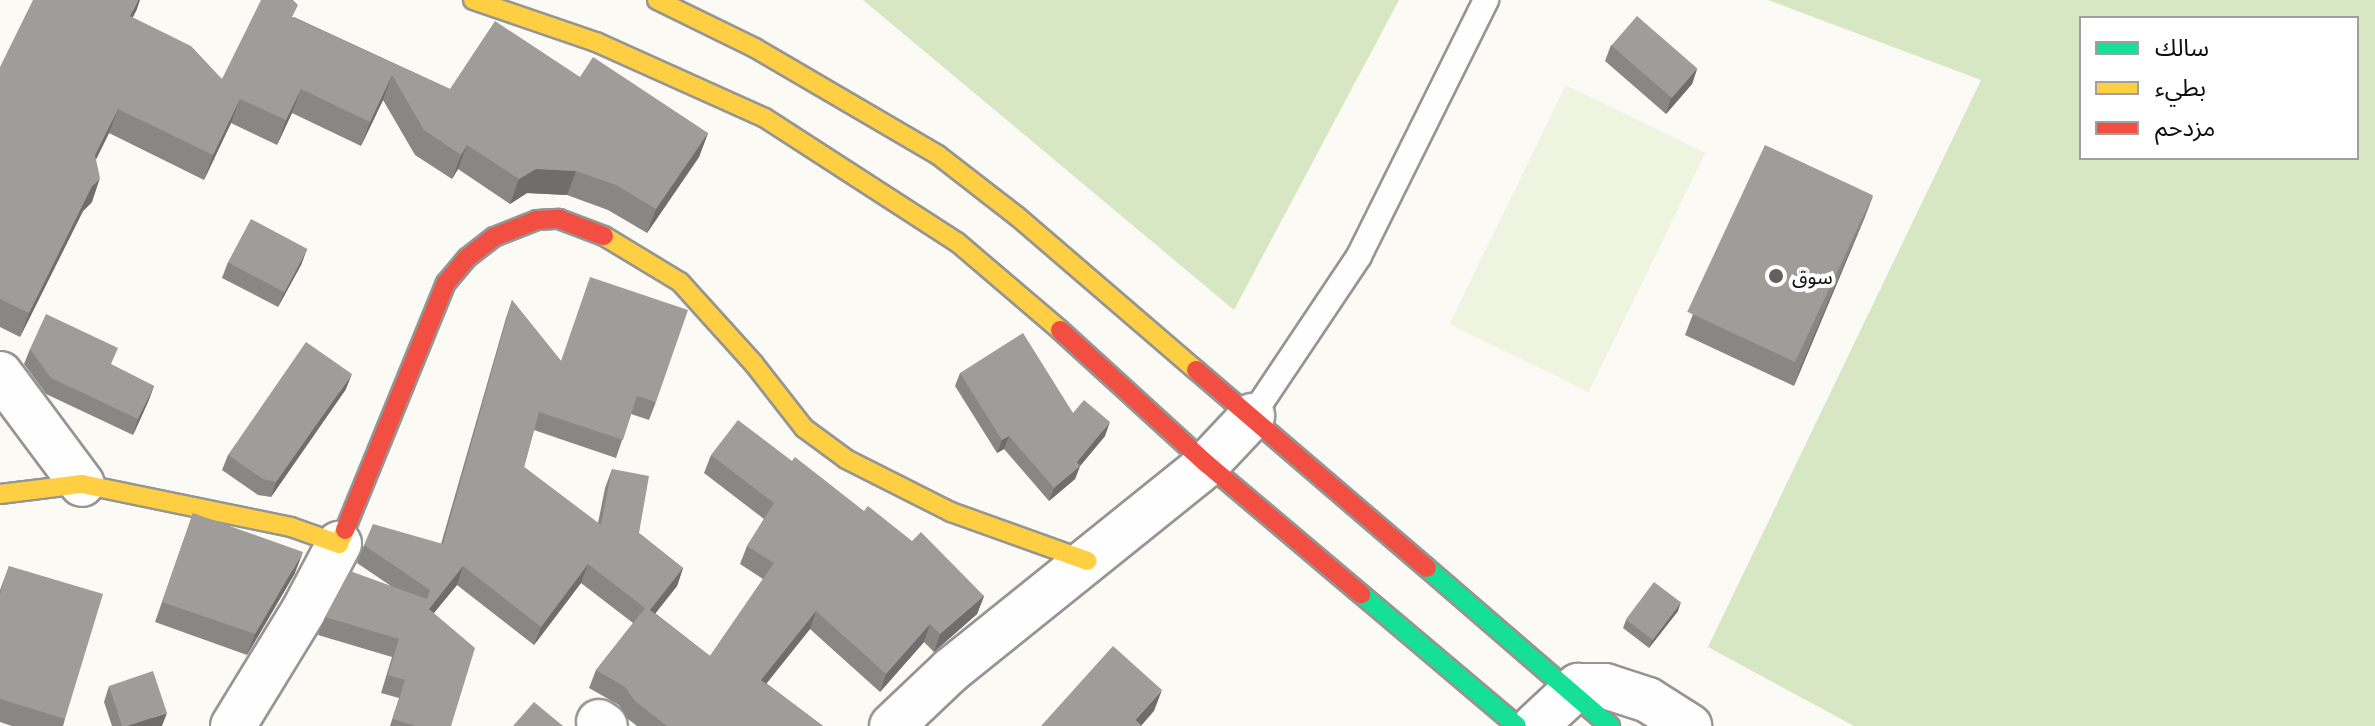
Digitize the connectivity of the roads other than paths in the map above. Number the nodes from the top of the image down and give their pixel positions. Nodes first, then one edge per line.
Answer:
1 (473, 0) edge
2 (657, 0) edge
3 (1486, 0) edge
4 (0, 374) edge
5 (1252, 416) junction
6 (1207, 464) junction
7 (82, 484) junction
8 (0, 494) edge
9 (339, 544) junction
10 (1088, 561) junction
11 (1569, 691) junction
12 (233, 726) edge
13 (892, 726) edge
14 (1517, 726) edge
15 (1535, 726) edge
16 (1610, 726) edge
17 (1689, 726) edge

1 - 6 main road
2 - 5 main road
3 - 5 lane
4 - 7 street
5 - 6 street
5 - 11 main road
6 - 10 street
6 - 14 main road
7 - 8 main road
7 - 9 main road
9 - 10 main road
9 - 12 street
10 - 13 street
11 - 15 street
11 - 16 main road
11 - 17 street

